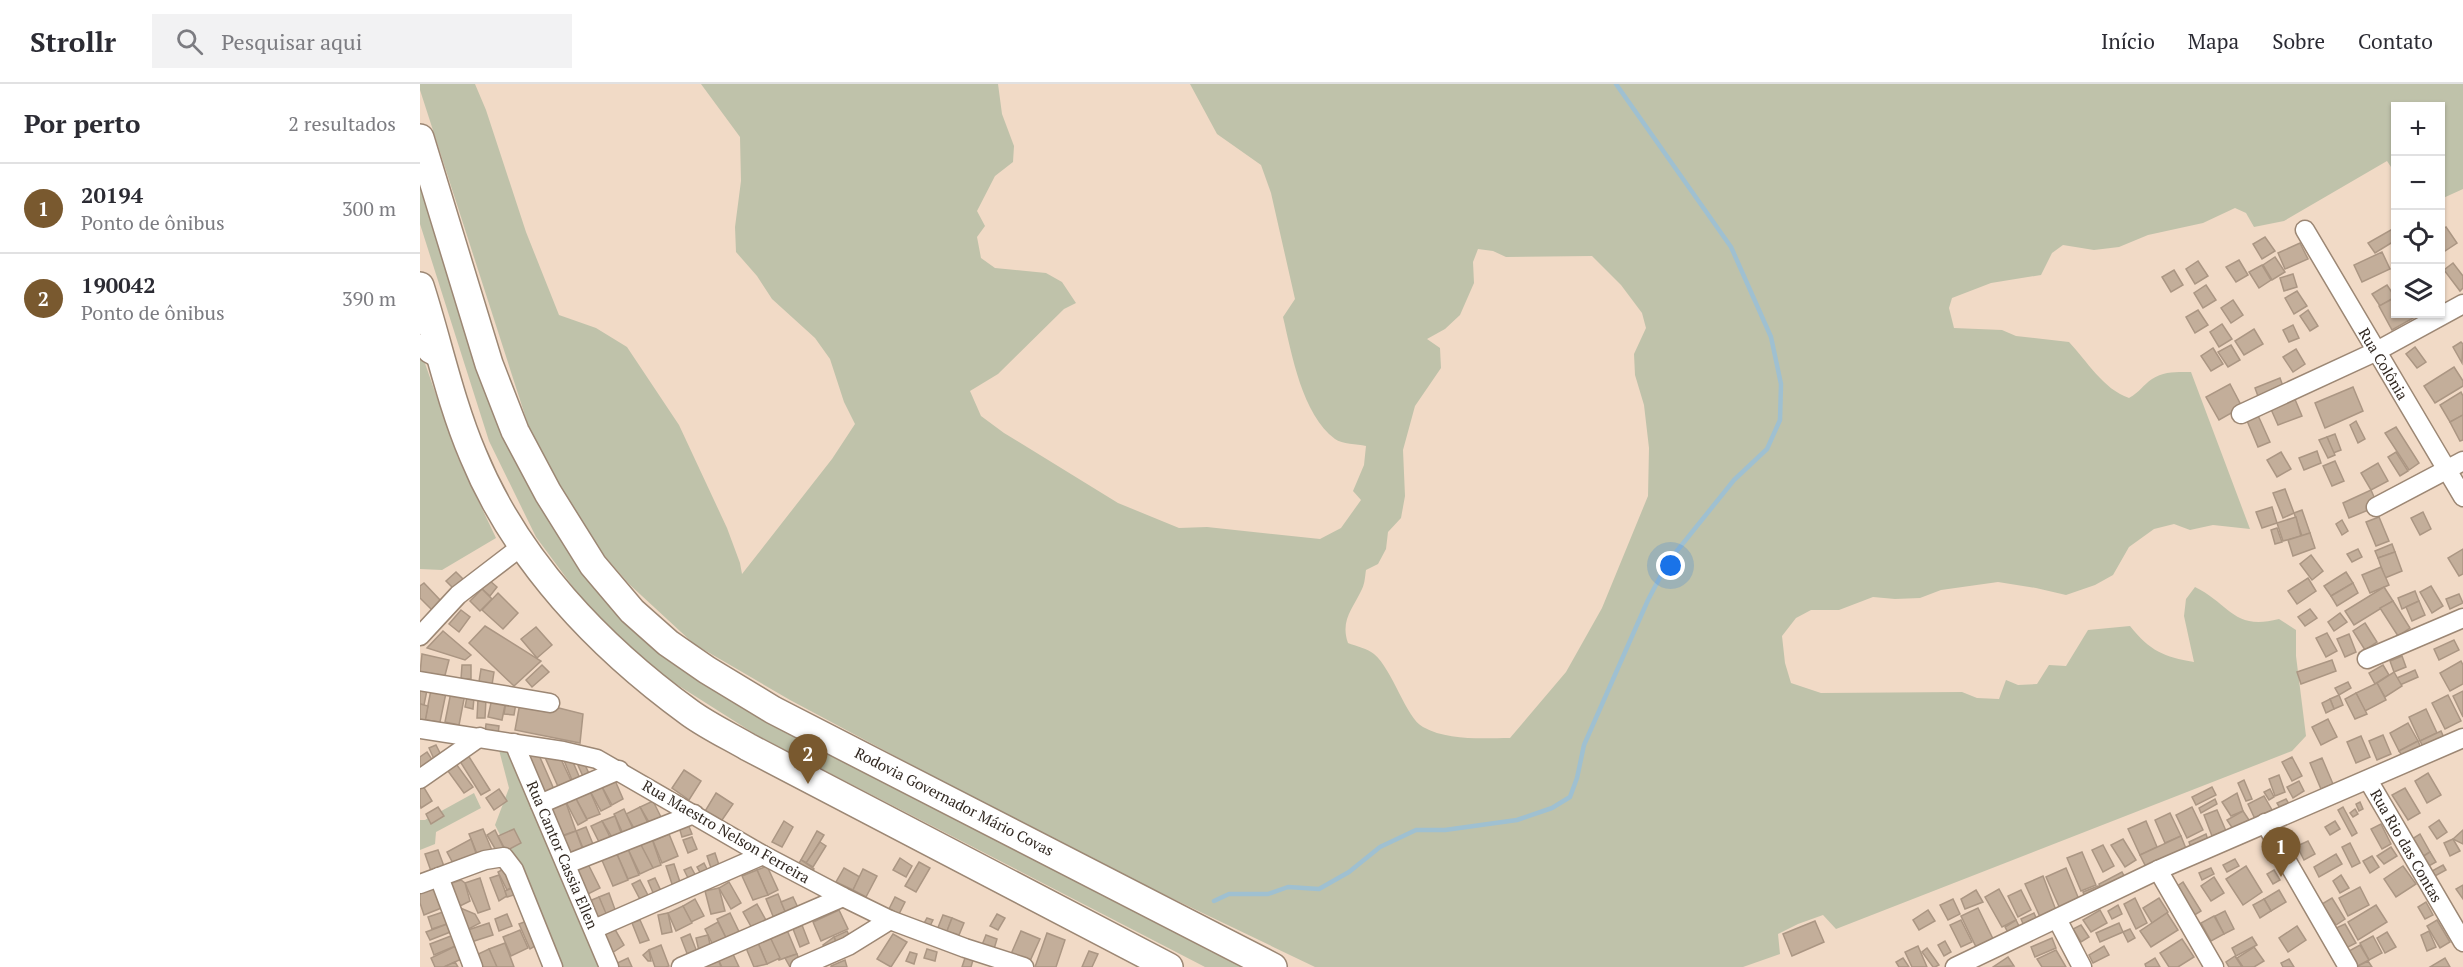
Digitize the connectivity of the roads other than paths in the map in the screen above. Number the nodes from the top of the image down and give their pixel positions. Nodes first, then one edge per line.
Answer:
1 (420, 138) edge
2 (2305, 230) dead end
3 (420, 286) edge
4 (2463, 304) edge
5 (431, 352) edge
6 (2375, 352) junction
7 (2241, 414) dead end
8 (2456, 466) edge
9 (2463, 497) edge
10 (2376, 507) dead end
11 (522, 546) junction
12 (2463, 618) edge
13 (420, 636) edge
14 (2367, 659) dead end
15 (420, 681) edge
16 (550, 703) dead end
17 (420, 729) edge
18 (480, 737) junction
19 (2463, 738) edge
20 (514, 744) junction
21 (619, 770) junction
22 (420, 779) edge
23 (2368, 780) junction
24 (540, 804) junction
25 (694, 814) junction
26 (2265, 823) junction
27 (763, 855) junction
28 (567, 864) junction
29 (2158, 870) junction
30 (439, 877) junction
31 (420, 884) edge
32 (843, 897) junction
33 (2057, 919) junction
34 (890, 920) junction
35 (594, 929) junction
36 (2463, 942) edge
37 (473, 967) edge
38 (553, 967) edge
39 (609, 967) edge
40 (681, 967) edge
41 (800, 967) edge
42 (1024, 967) edge
43 (1169, 967) edge
44 (1273, 967) edge
45 (1955, 967) edge
46 (2082, 967) edge
47 (2214, 967) edge
48 (2348, 967) edge

1 - 44 highway, Rodovia Governador Mário Covas
2 - 6 street, Rua Colônia
3 - 5 highway
4 - 6 street
5 - 11 highway
6 - 7 street
6 - 8 street, Rua Colônia
8 - 9 street, Rua Colônia
8 - 10 street
11 - 13 street
11 - 43 highway
12 - 14 street
15 - 16 street
17 - 18 street, Rua Maestro Nelson Ferreira
18 - 20 street, Rua Maestro Nelson Ferreira
18 - 22 street
19 - 23 street
20 - 21 street, Rua Maestro Nelson Ferreira
20 - 24 street, Rua Cantor Cassia Ellen
21 - 24 street
21 - 25 street, Rua Maestro Nelson Ferreira
23 - 26 street
23 - 36 street, Rua Rio das Contas
24 - 28 street, Rua Cantor Cassia Ellen
25 - 27 street, Rua Maestro Nelson Ferreira
25 - 28 street
26 - 29 street
26 - 48 street
27 - 32 street, Rua Maestro Nelson Ferreira
27 - 35 street
28 - 35 street, Rua Cantor Cassia Ellen
29 - 33 street
29 - 47 street
30 - 31 street
30 - 37 street
30 - 38 street
32 - 34 street, Rua Maestro Nelson Ferreira
32 - 40 street
33 - 45 street
33 - 46 street
34 - 41 street
34 - 42 street, Rua Maestro Nelson Ferreira
35 - 39 street, Rua Cantor Cassia Ellen

